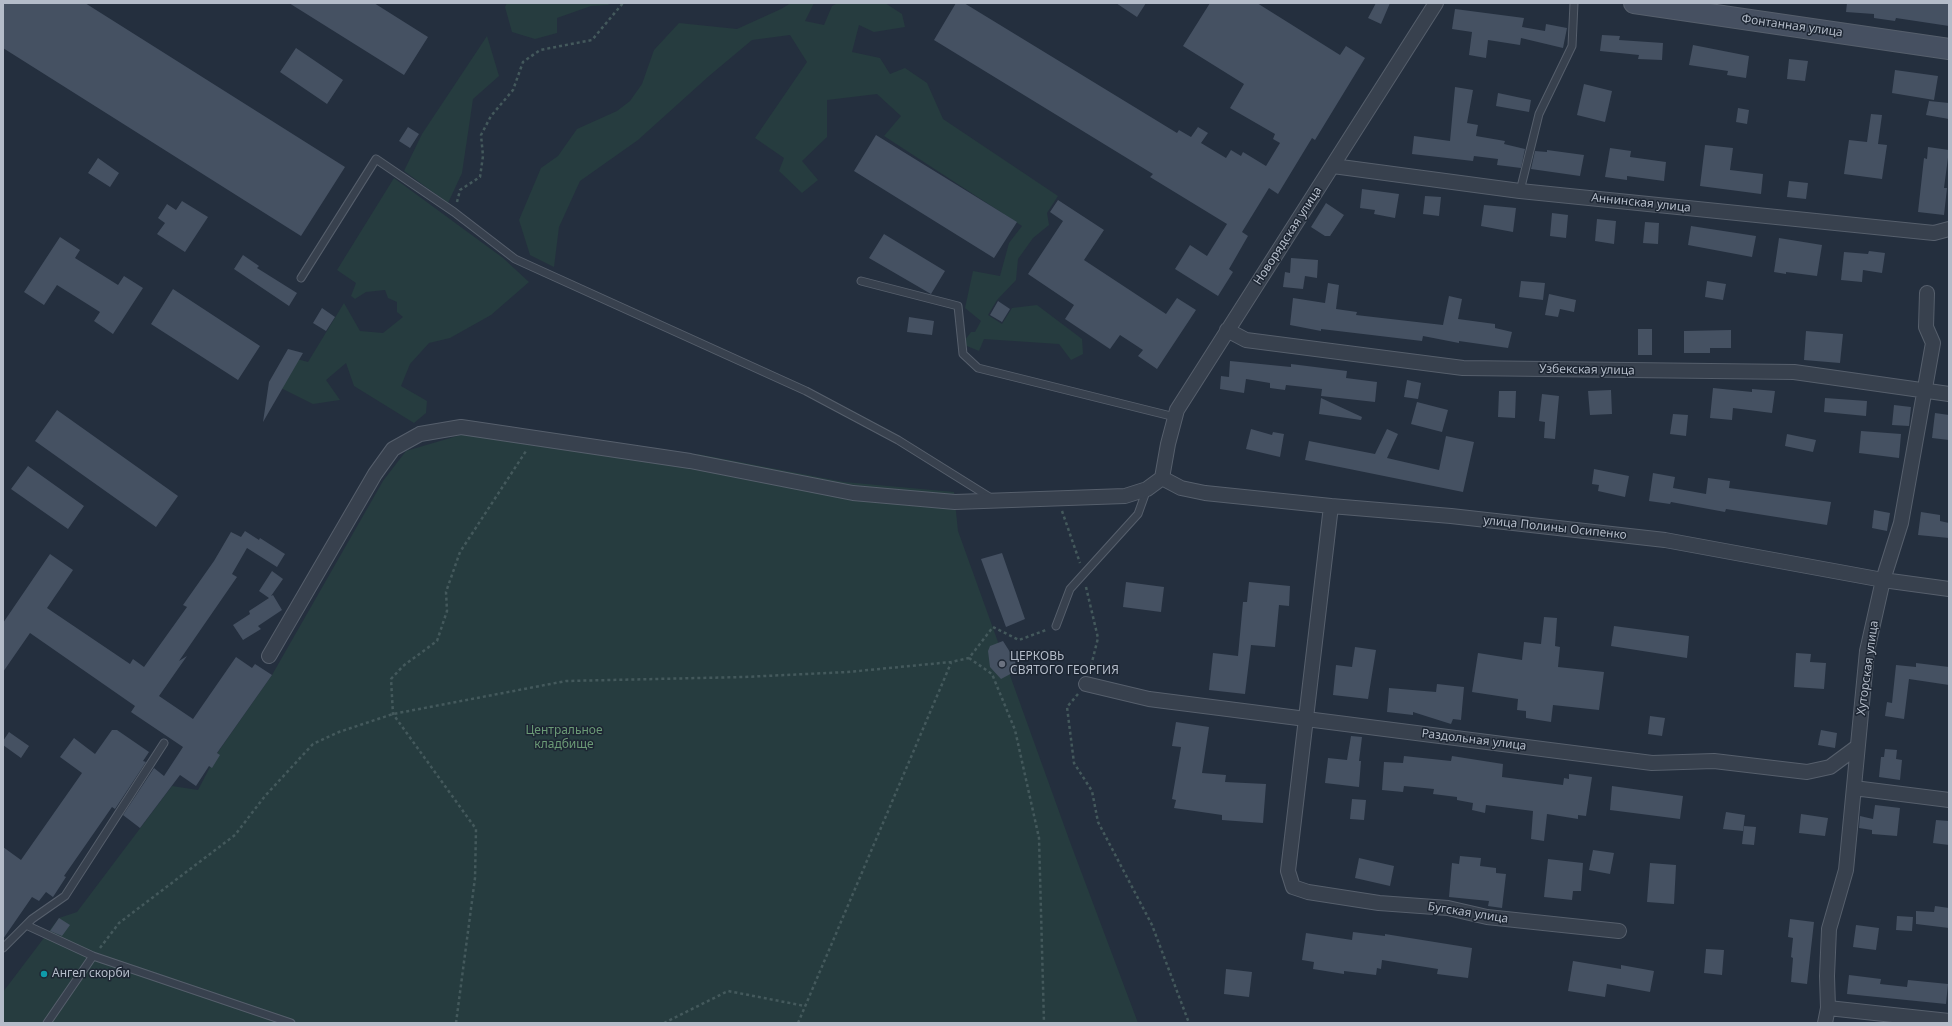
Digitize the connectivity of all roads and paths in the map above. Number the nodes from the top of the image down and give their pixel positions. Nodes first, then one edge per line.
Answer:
1 (623, 3) edge
2 (1436, 3) edge
3 (1574, 3) edge
4 (1634, 3) edge
5 (1949, 49) edge
6 (1333, 166) junction
7 (1520, 191) junction
8 (454, 212) junction
9 (1949, 229) edge
10 (301, 278) dead end
11 (861, 281) dead end
12 (1927, 293) dead end
13 (1228, 330) junction
14 (1925, 391) junction
15 (1949, 394) edge
16 (1175, 417) junction
17 (529, 437) junction
18 (1162, 478) junction
19 (1147, 489) junction
20 (1058, 498) junction
21 (995, 500) junction
22 (1331, 506) junction
23 (1084, 575) junction
24 (1883, 580) junction
25 (1949, 589) edge
26 (1056, 626) joint
27 (269, 656) dead end
28 (968, 658) junction
29 (951, 662) junction
30 (1086, 684) junction
31 (393, 714) junction
32 (1306, 718) junction
33 (164, 743) dead end
34 (1857, 747) junction
35 (1854, 788) junction
36 (1949, 800) edge
37 (26, 925) junction
38 (1619, 931) dead end
39 (3, 948) edge
40 (93, 956) junction
41 (805, 1006) junction
42 (1828, 1008) junction
43 (1949, 1021) edge
44 (47, 1023) edge
45 (291, 1023) edge
46 (456, 1023) edge
47 (664, 1023) edge
48 (798, 1023) edge
49 (1044, 1023) edge
50 (1189, 1023) edge
51 (1825, 1023) edge

1 - 8 path
2 - 6 street, Новорядская улица
3 - 7 lane
4 - 5 main road, Фонтанная улица
6 - 7 street, Аннинская улица
6 - 13 street, Новорядская улица
7 - 9 street, Аннинская улица
8 - 10 lane
8 - 21 lane
11 - 16 lane
12 - 14 street, Хуторская улица
13 - 14 street, Узбекская улица
13 - 16 street, Новорядская улица
14 - 15 street, Узбекская улица
14 - 24 street, Хуторская улица
16 - 18 street, Новорядская улица
17 - 21 street
17 - 27 street
17 - 31 path
18 - 19 street
18 - 22 street, улица Полины Осипенко
19 - 20 street
19 - 23 lane
20 - 21 street
20 - 23 path
22 - 24 street, улица Полины Осипенко
22 - 32 street
23 - 26 lane
23 - 30 path
24 - 25 street, улица Полины Осипенко
24 - 34 street, Хуторская улица
26 - 28 path
28 - 29 path
28 - 49 path
29 - 31 path
29 - 41 path
30 - 32 street, Раздольная улица
30 - 50 path
31 - 40 path
31 - 46 path
32 - 34 street, Раздольная улица
32 - 38 street, Бугская улица
33 - 37 lane
34 - 35 street, Хуторская улица
35 - 36 street
35 - 42 street, Хуторская улица
37 - 39 lane
37 - 40 lane
40 - 44 lane
40 - 45 lane
41 - 47 path
41 - 48 path
42 - 43 street
42 - 51 street, Хуторская улица

